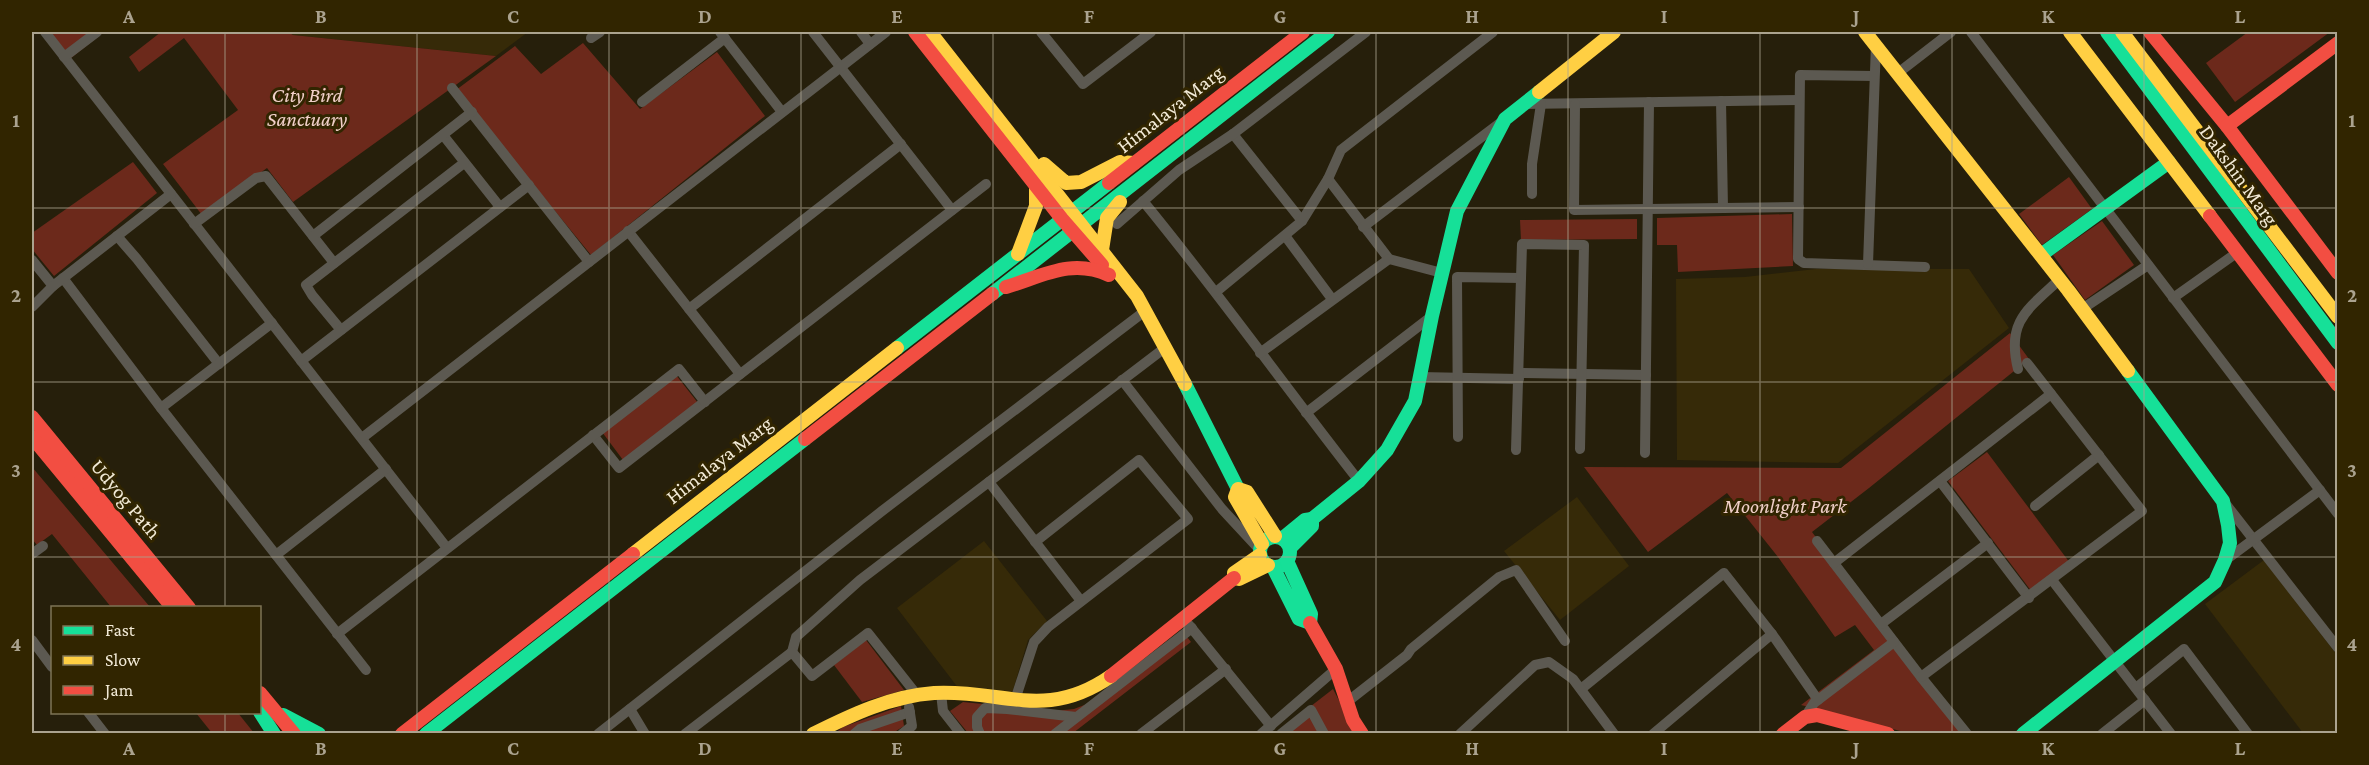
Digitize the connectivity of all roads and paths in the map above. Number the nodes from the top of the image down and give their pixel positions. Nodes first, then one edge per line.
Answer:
1 (45, 32) edge
2 (97, 32) edge
3 (813, 32) edge
4 (861, 32) edge
5 (886, 32) edge
6 (915, 32) edge
7 (930, 32) edge
8 (1041, 32) edge
9 (1151, 32) edge
10 (1303, 32) edge
11 (1328, 32) edge
12 (1366, 32) edge
13 (1493, 32) edge
14 (1614, 32) edge
15 (1865, 32) edge
16 (1951, 32) edge
17 (1971, 32) edge
18 (2070, 32) edge
19 (2107, 32) edge
20 (2122, 32) edge
21 (2150, 32) edge
22 (722, 35) edge
23 (1136, 36) edge
24 (2337, 43) edge
25 (870, 44) junction
26 (1876, 44) junction
27 (64, 57) junction
28 (840, 67) junction
29 (1898, 73) junction
30 (1875, 76) junction
31 (452, 88) dead end
32 (1799, 100) junction
33 (1721, 101) junction
34 (642, 102) dead end
35 (1649, 102) junction
36 (1523, 104) junction
37 (1541, 104) junction
38 (1575, 104) junction
39 (472, 112) junction
40 (782, 112) junction
41 (1505, 119) junction
42 (2227, 126) junction
43 (1233, 134) junction
44 (443, 135) junction
45 (901, 144) junction
46 (1028, 156) junction
47 (1164, 160) junction
48 (2169, 162) junction
49 (464, 163) junction
50 (1134, 164) junction
51 (1174, 174) junction
52 (1328, 179) junction
53 (1134, 182) junction
54 (986, 184) dead end
55 (529, 185) junction
56 (1036, 185) junction
57 (171, 194) junction
58 (1532, 194) dead end
59 (1143, 201) junction
60 (500, 207) junction
61 (1798, 207) junction
62 (1723, 208) junction
63 (1648, 209) junction
64 (2105, 209) junction
65 (952, 210) junction
66 (1067, 215) junction
67 (1302, 221) junction
68 (194, 224) junction
69 (1117, 224) dead end
70 (1077, 227) junction
71 (1363, 227) junction
72 (628, 231) junction
73 (117, 236) junction
74 (313, 236) junction
75 (1286, 237) junction
76 (1102, 250) junction
77 (2238, 252) junction
78 (1018, 254) junction
79 (2041, 255) junction
80 (1389, 259) junction
81 (32, 260) edge
82 (589, 262) junction
83 (334, 263) junction
84 (1868, 264) junction
85 (2148, 265) junction
86 (1925, 267) dead end
87 (1442, 273) junction
88 (2337, 273) edge
89 (63, 278) junction
90 (1521, 278) junction
91 (1114, 279) junction
92 (2060, 279) junction
93 (52, 286) junction
94 (996, 290) junction
95 (1216, 292) junction
96 (2174, 298) junction
97 (1332, 299) junction
98 (32, 308) edge
99 (689, 309) junction
100 (2082, 309) junction
101 (1145, 311) junction
102 (1432, 316) junction
103 (2337, 317) edge
104 (272, 323) junction
105 (341, 330) junction
106 (2337, 343) edge
107 (1167, 346) junction
108 (1260, 353) junction
109 (302, 361) junction
110 (219, 364) junction
111 (740, 374) junction
112 (1582, 374) junction
113 (1646, 375) junction
114 (1519, 376) junction
115 (1420, 377) junction
116 (1458, 378) junction
117 (1122, 380) junction
118 (2337, 385) edge
119 (2051, 394) junction
120 (705, 402) junction
121 (161, 408) junction
122 (1306, 413) junction
123 (32, 417) edge
124 (593, 435) junction
125 (32, 437) edge
126 (1458, 437) dead end
127 (362, 438) junction
128 (1580, 449) dead end
129 (1516, 450) dead end
130 (1645, 453) dead end
131 (2099, 455) junction
132 (386, 469) junction
133 (1359, 481) junction
134 (1940, 481) junction
135 (989, 482) junction
136 (1238, 489) junction
137 (2320, 490) junction
138 (2223, 501) junction
139 (2035, 506) dead end
140 (2337, 513) edge
141 (2253, 539) junction
142 (1817, 541) dead end
143 (1035, 542) junction
144 (1988, 543) junction
145 (43, 546) dead end
146 (1284, 546) junction
147 (447, 548) junction
148 (32, 555) edge
149 (276, 555) junction
150 (1264, 556) junction
151 (2227, 559) junction
152 (1834, 563) junction
153 (2052, 580) junction
154 (2029, 598) junction
155 (1081, 601) junction
156 (171, 606) edge
157 (187, 606) edge
158 (1187, 623) junction
159 (1310, 623) junction
160 (1881, 624) junction
161 (337, 634) junction
162 (1772, 634) junction
163 (32, 640) edge
164 (1565, 641) dead end
165 (1894, 642) junction
166 (2337, 648) edge
167 (792, 652) junction
168 (2115, 661) junction
169 (51, 666) edge
170 (1226, 669) junction
171 (1336, 669) junction
172 (366, 670) dead end
173 (1921, 677) junction
174 (2136, 688) junction
175 (1581, 689) junction
176 (940, 693) junction
177 (912, 696) junction
178 (261, 697) edge
179 (1015, 700) junction
180 (1818, 700) junction
181 (2145, 700) junction
182 (1347, 702) junction
183 (630, 709) junction
184 (265, 712) edge
185 (910, 712) junction
186 (90, 714) edge
187 (1076, 717) junction
188 (1805, 717) junction
189 (1271, 726) junction
190 (401, 733) edge
191 (105, 734) edge
192 (268, 734) edge
193 (274, 734) edge
194 (294, 734) edge
195 (319, 734) edge
196 (426, 734) edge
197 (598, 734) edge
198 (645, 734) edge
199 (685, 734) edge
200 (813, 734) edge
201 (854, 734) edge
202 (902, 734) edge
203 (960, 734) edge
204 (980, 734) edge
205 (1055, 734) edge
206 (1141, 734) edge
207 (1261, 734) edge
208 (1281, 734) edge
209 (1324, 734) edge
210 (1362, 734) edge
211 (1460, 734) edge
212 (1614, 734) edge
213 (1653, 734) edge
214 (1783, 734) edge
215 (1888, 734) edge
216 (1967, 734) edge
217 (2022, 734) edge
218 (2102, 734) edge
219 (2171, 734) edge
220 (2248, 734) edge

1 - 27 street
2 - 27 street
3 - 28 street
4 - 25 street
5 - 25 street
6 - 56 street
7 - 46 street
8 - 23 street
9 - 23 street
10 - 50 street, Himalaya Marg
11 - 47 street, Himalaya Marg
12 - 43 street
13 - 52 street
14 - 36 street
15 - 26 street
16 - 29 street
17 - 64 street
18 - 48 street
19 - 106 street, Dakshin Marg
20 - 103 street, Dakshin Marg
21 - 42 street
22 - 34 street
22 - 40 street
24 - 42 street
25 - 28 street
26 - 29 street
26 - 30 street
27 - 57 street
28 - 40 street
28 - 45 street
29 - 79 street
30 - 32 street
30 - 84 street
31 - 39 street
32 - 33 street
32 - 61 street
33 - 35 street
33 - 62 street
35 - 38 street
35 - 63 street
36 - 37 street
36 - 41 street
37 - 38 street
37 - 58 street
38 - 63 street
39 - 44 street
39 - 55 street
40 - 72 street
41 - 71 street
41 - 87 street
42 - 88 street
43 - 51 street
43 - 67 street
44 - 49 street
44 - 74 street
45 - 65 street
45 - 99 street
46 - 50 street
46 - 66 street
47 - 51 street, Himalaya Marg
47 - 53 street, Himalaya Marg
48 - 64 street
48 - 77 street
49 - 60 street
49 - 83 street
50 - 66 street, Himalaya Marg
51 - 59 street
52 - 67 street
52 - 71 street
53 - 70 street, Himalaya Marg
53 - 76 street
54 - 65 street
55 - 60 street
55 - 82 street
56 - 66 street
56 - 78 street
57 - 68 street
57 - 73 street
59 - 69 street
59 - 95 street
60 - 105 street
61 - 62 street
61 - 84 street
62 - 63 street
63 - 113 street
64 - 79 street
64 - 85 street
65 - 111 street
66 - 70 street
66 - 78 street, Himalaya Marg
67 - 75 street
68 - 74 street
68 - 104 street
70 - 76 street
70 - 91 street
70 - 94 street, Himalaya Marg
71 - 80 street
72 - 82 street
72 - 99 street
73 - 89 street
73 - 110 street
74 - 83 street
75 - 95 street
75 - 97 street
76 - 101 street
77 - 96 street
77 - 118 street
78 - 190 street, Himalaya Marg
79 - 92 street
80 - 87 street
80 - 97 street
81 - 93 street
82 - 127 street
83 - 105 street
84 - 86 street
85 - 96 street
85 - 100 street
87 - 102 street
89 - 93 street
89 - 121 street
90 - 112 street
90 - 114 street
90 - 116 street
91 - 94 street
91 - 101 street
92 - 100 street
92 - 119 street
93 - 98 street
94 - 196 street, Himalaya Marg
95 - 108 street
96 - 137 street
97 - 108 street
99 - 111 street
100 - 138 street
101 - 107 street
101 - 183 street
102 - 115 street
102 - 122 street
104 - 109 street
104 - 110 street
105 - 109 street
107 - 117 street
107 - 136 street
108 - 122 street
109 - 127 street
110 - 121 street
111 - 120 street
112 - 113 street
112 - 114 street
112 - 128 street
113 - 130 street
114 - 116 street
114 - 129 street
115 - 116 street
115 - 133 street
116 - 126 street
117 - 135 street
117 - 150 street
119 - 131 street
119 - 134 street
120 - 124 street
120 - 124 street
121 - 149 street
122 - 133 street
123 - 157 street, Udyog Path
124 - 147 street
125 - 156 street, Udyog Path
127 - 132 street
131 - 139 street
131 - 153 street
132 - 147 street
132 - 149 street
133 - 146 street
134 - 144 street
134 - 152 street
135 - 143 street
135 - 167 street
136 - 146 street
136 - 150 street
137 - 140 street
137 - 141 street
138 - 141 street
138 - 151 street
141 - 151 street
141 - 166 street
142 - 152 street
143 - 155 street
143 - 155 street
144 - 154 street
144 - 160 street
145 - 148 street
146 - 150 street
146 - 150 street
146 - 159 street
147 - 161 street
149 - 161 street
150 - 158 street
150 - 159 street
151 - 168 street
152 - 160 street
153 - 154 street
153 - 168 street
154 - 173 street
155 - 179 street
158 - 170 street
158 - 179 street
158 - 187 street
159 - 171 street
160 - 165 street
161 - 172 street
162 - 175 street
162 - 180 street
162 - 213 street
163 - 169 street
164 - 182 street
165 - 173 street
165 - 180 street
167 - 177 street
167 - 199 street
168 - 174 street
168 - 217 street
170 - 189 street
170 - 206 street
171 - 182 street
171 - 189 street
173 - 216 street
174 - 181 street
174 - 220 street
175 - 211 street
175 - 212 street
176 - 177 street
176 - 179 street
176 - 203 street
177 - 185 street
177 - 200 street
178 - 184 street
180 - 188 street
181 - 218 street
181 - 219 street
182 - 210 street
183 - 197 street
183 - 198 street
184 - 192 street
184 - 193 street
184 - 194 street
184 - 195 street
185 - 201 street
185 - 202 street
186 - 191 street
187 - 204 street
187 - 205 street
188 - 214 street
188 - 215 street
189 - 207 street
208 - 209 street

